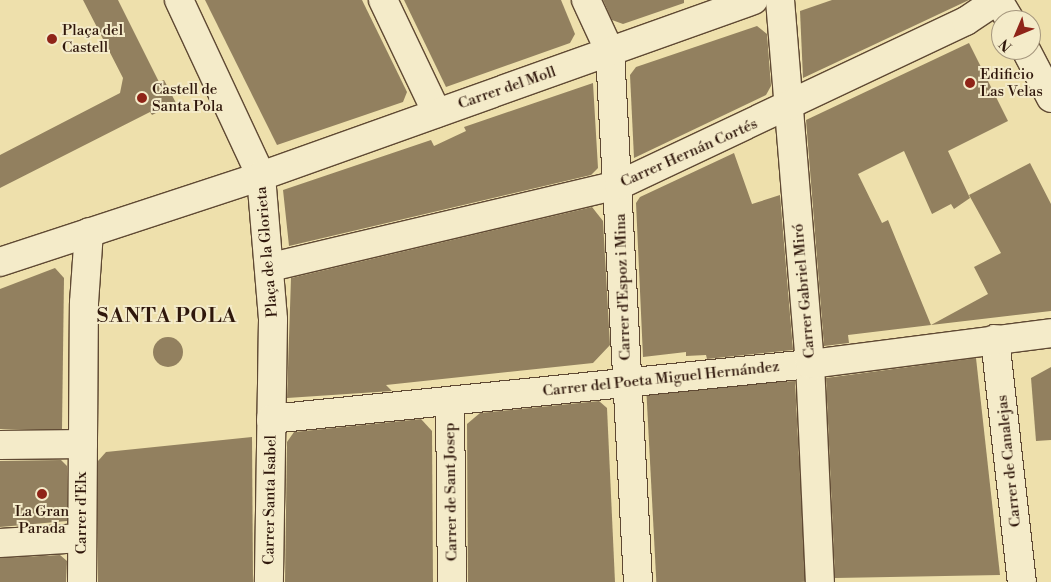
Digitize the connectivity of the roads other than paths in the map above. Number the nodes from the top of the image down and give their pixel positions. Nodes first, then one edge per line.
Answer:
1 (179, 0) edge
2 (383, 0) edge
3 (586, 0) edge
4 (754, 0) edge
5 (780, 0) edge
6 (998, 0) edge
7 (610, 52) junction
8 (1031, 60) edge
9 (1051, 98) edge
10 (789, 107) junction
11 (437, 113) junction
12 (261, 176) junction
13 (619, 185) junction
14 (89, 232) junction
15 (0, 262) edge
16 (271, 267) junction
17 (1051, 333) edge
18 (995, 339) junction
19 (810, 364) junction
20 (626, 382) junction
21 (450, 402) junction
22 (271, 418) junction
23 (83, 444) junction
24 (0, 445) edge
25 (82, 538) junction
26 (0, 543) edge
27 (82, 582) edge
28 (269, 582) edge
29 (452, 582) edge
30 (638, 582) edge
31 (820, 582) edge
32 (1022, 582) edge

1 - 12 street
2 - 11 street
3 - 7 street
4 - 7 street, Carrer del Moll
5 - 10 street, Carrer Gabriel Miró
6 - 10 street, Carrer Hernán Cortés
7 - 11 street, Carrer del Moll
7 - 13 street, Carrer d'Espoz i Mina
8 - 9 street
10 - 13 street, Carrer Hernán Cortés
10 - 19 street, Carrer Gabriel Miró
11 - 12 street, Carrer del Moll
12 - 14 street, Plaça de la Glorieta
12 - 16 street, Plaça de la Glorieta
13 - 16 street, Carrer Hernán Cortés
13 - 20 street, Carrer d'Espoz i Mina
14 - 15 street, Plaça de la Glorieta
14 - 23 street
16 - 22 street, Plaça de la Glorieta
17 - 18 street, Carrer del Poeta Miguel Hernández
18 - 19 street, Carrer del Poeta Miguel Hernández
18 - 32 street, Carrer de Canalejas
19 - 20 street, Carrer del Poeta Miguel Hernández
19 - 31 street, Carrer Gabriel Miró
20 - 21 street, Carrer del Poeta Miguel Hernández
20 - 30 street, Carrer d'Espoz i Mina
21 - 22 street, Carrer del Poeta Miguel Hernández
21 - 29 street, Carrer de Sant Josep
22 - 28 street, Carrer Santa Isabel
23 - 24 street
23 - 25 street, Carrer d'Elx
25 - 26 street
25 - 27 street, Carrer d'Elx

